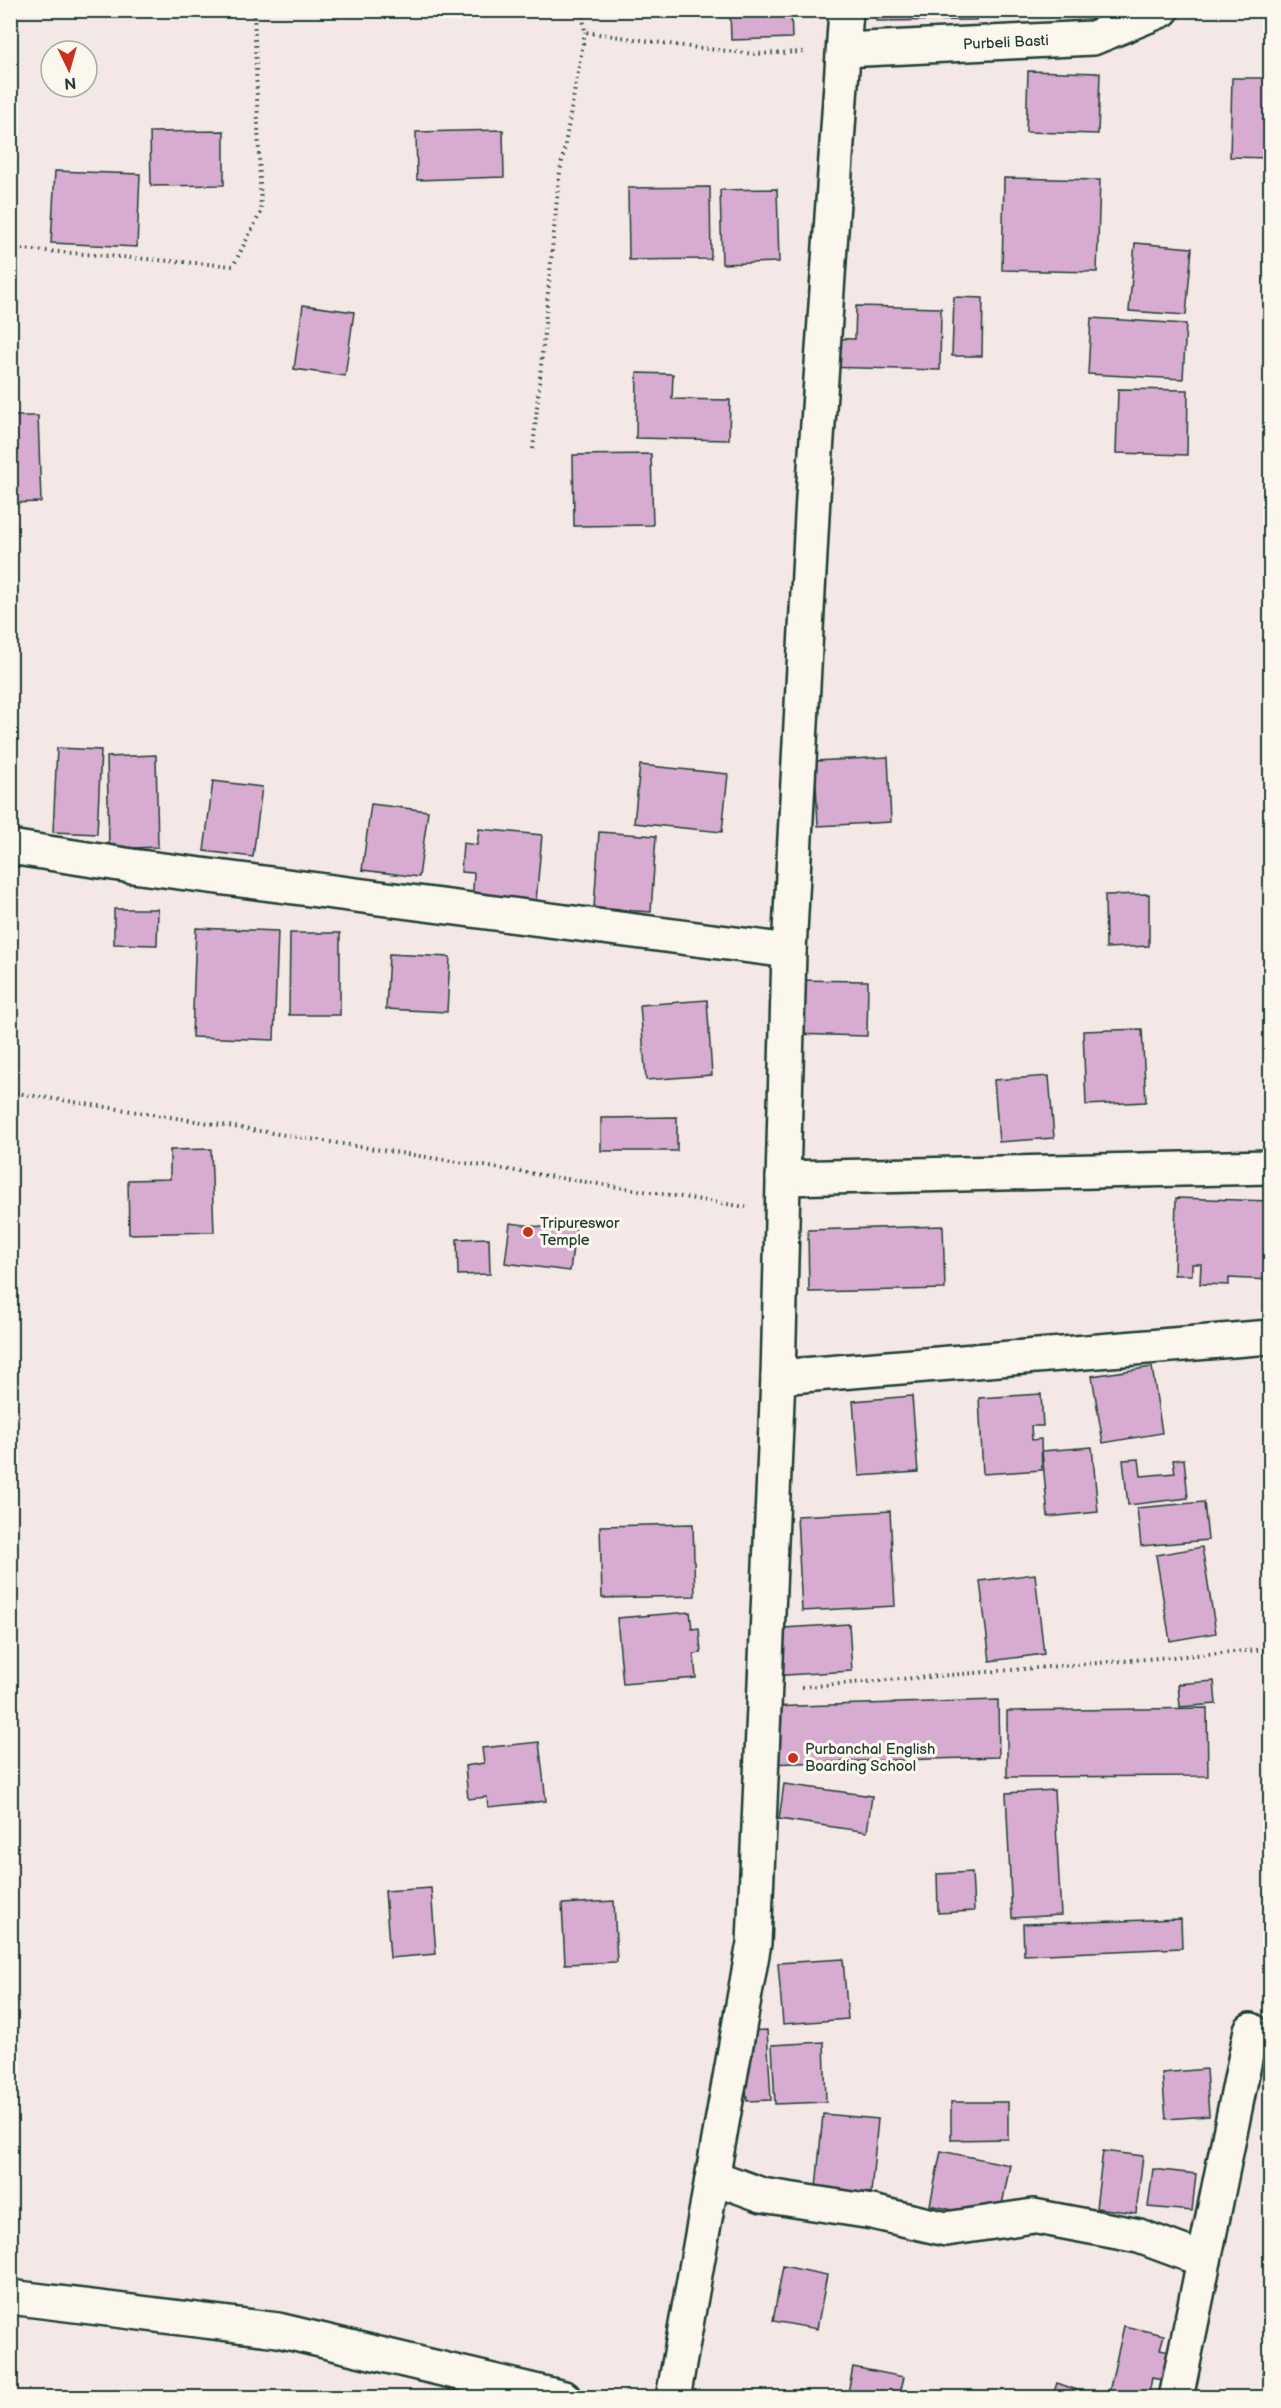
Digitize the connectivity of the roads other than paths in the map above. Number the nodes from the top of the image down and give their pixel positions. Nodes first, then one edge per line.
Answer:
1 (846, 10) edge
2 (1162, 10) edge
3 (844, 50) junction
4 (10, 847) edge
5 (789, 951) junction
6 (1270, 1167) edge
7 (783, 1179) junction
8 (1270, 1337) edge
9 (778, 1377) junction
10 (1251, 2030) dead end
11 (713, 2177) junction
12 (1204, 2260) junction
13 (10, 2297) edge
14 (564, 2397) edge
15 (673, 2397) edge
16 (1176, 2397) edge

1 - 3 street
2 - 3 street, Purbeli Basti
3 - 5 street
4 - 5 street
5 - 7 street
6 - 7 street
7 - 9 street
8 - 9 street
9 - 11 street
10 - 12 street
11 - 12 street
11 - 15 street
12 - 16 street
13 - 14 street

